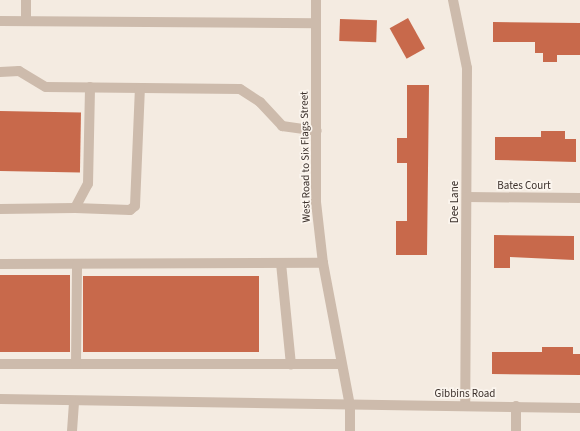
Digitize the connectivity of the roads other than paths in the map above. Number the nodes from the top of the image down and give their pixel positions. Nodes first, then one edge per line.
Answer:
1 (26, 0) edge
2 (316, 0) edge
3 (453, 0) edge
4 (0, 21) edge
5 (26, 21) junction
6 (316, 23) junction
7 (0, 72) edge
8 (90, 87) junction
9 (140, 88) junction
10 (317, 131) junction
11 (467, 197) junction
12 (580, 198) edge
13 (75, 208) junction
14 (0, 209) edge
15 (281, 263) junction
16 (322, 263) junction
17 (0, 264) edge
18 (77, 264) junction
19 (0, 364) edge
20 (76, 364) junction
21 (341, 364) junction
22 (291, 365) junction
23 (0, 399) edge
24 (74, 401) junction
25 (465, 405) junction
26 (350, 406) junction
27 (516, 406) junction
28 (580, 408) edge
29 (72, 431) edge
30 (350, 431) edge
31 (516, 431) edge

1 - 5 street
2 - 6 street, West Road to Six Flags Street
3 - 11 street, Dee Lane
4 - 5 street
5 - 6 street
6 - 10 street, West Road to Six Flags Street
7 - 8 street
8 - 9 street
8 - 13 street
9 - 10 street
9 - 13 street
10 - 16 street, West Road to Six Flags Street
11 - 12 street, Bates Court
11 - 25 street, Dee Lane
13 - 14 street
15 - 16 street
15 - 18 street
15 - 22 street
16 - 21 street, West Road to Six Flags Street
17 - 18 street
18 - 20 street
19 - 20 street
20 - 22 street
21 - 22 street
21 - 26 street, West Road to Six Flags Street
23 - 24 street, Gibbins Road
24 - 26 street, Gibbins Road
24 - 29 street
25 - 26 street, Gibbins Road
25 - 27 street, Gibbins Road
26 - 30 street, West Road to Six Flags Street
27 - 28 street, Gibbins Road
27 - 31 street

